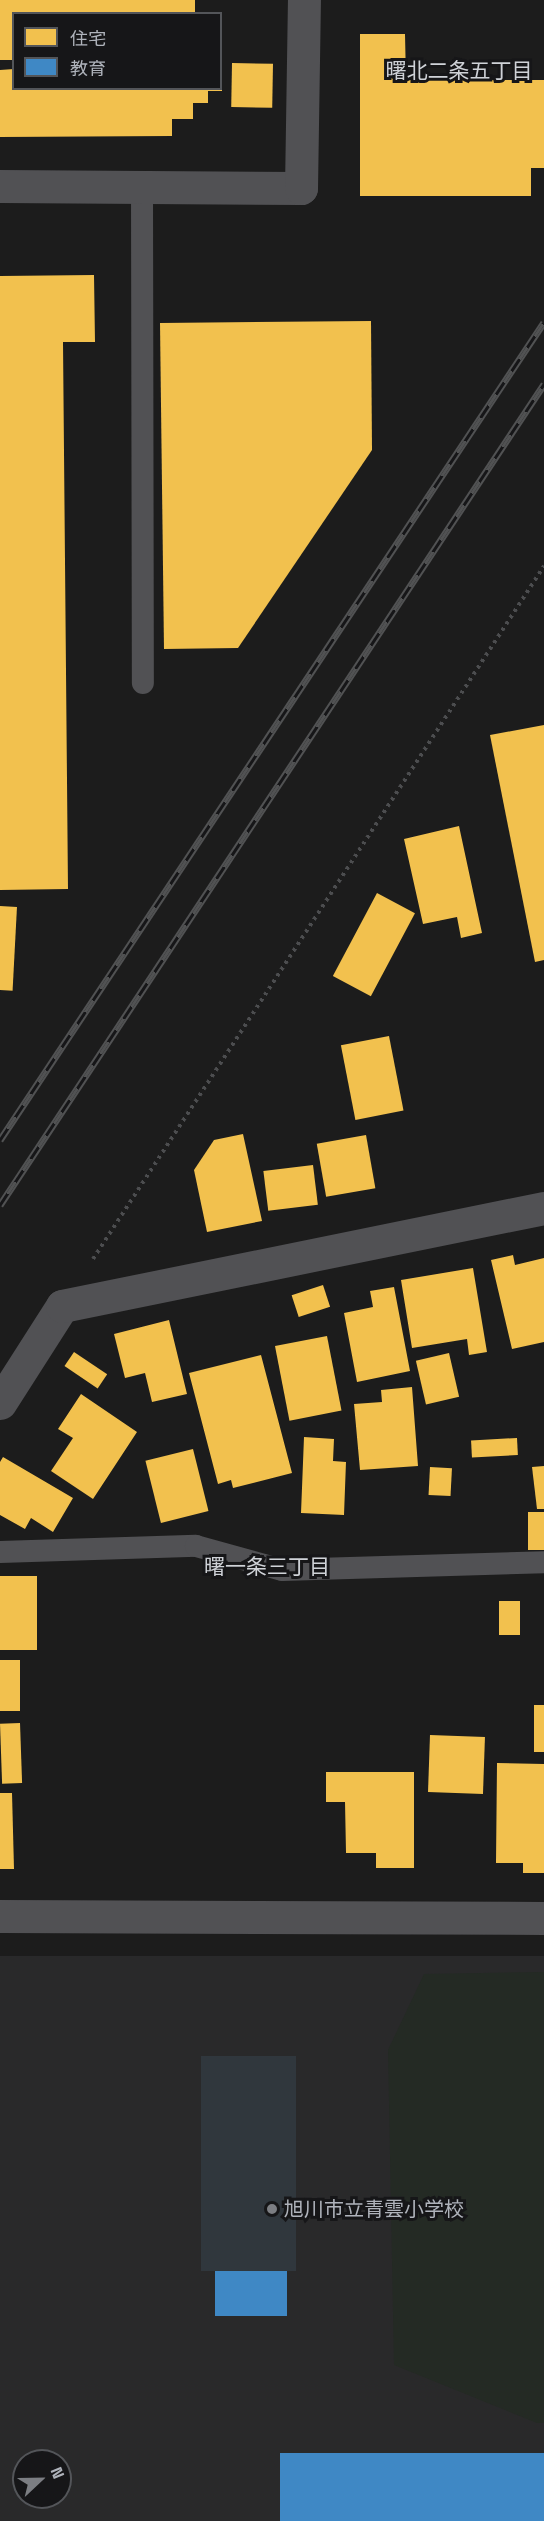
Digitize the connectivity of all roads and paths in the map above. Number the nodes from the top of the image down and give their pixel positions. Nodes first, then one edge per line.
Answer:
1 (304, 0) edge
2 (0, 186) edge
3 (142, 187) junction
4 (544, 566) edge
5 (143, 683) dead end
6 (544, 1208) edge
7 (62, 1306) junction
8 (0, 1403) edge
9 (0, 1552) edge
10 (544, 1562) edge
11 (0, 1916) edge
12 (544, 1918) edge

1 - 3 street
2 - 3 street
3 - 5 lane
4 - 7 path
6 - 7 street
7 - 8 street
9 - 10 lane
11 - 12 street

